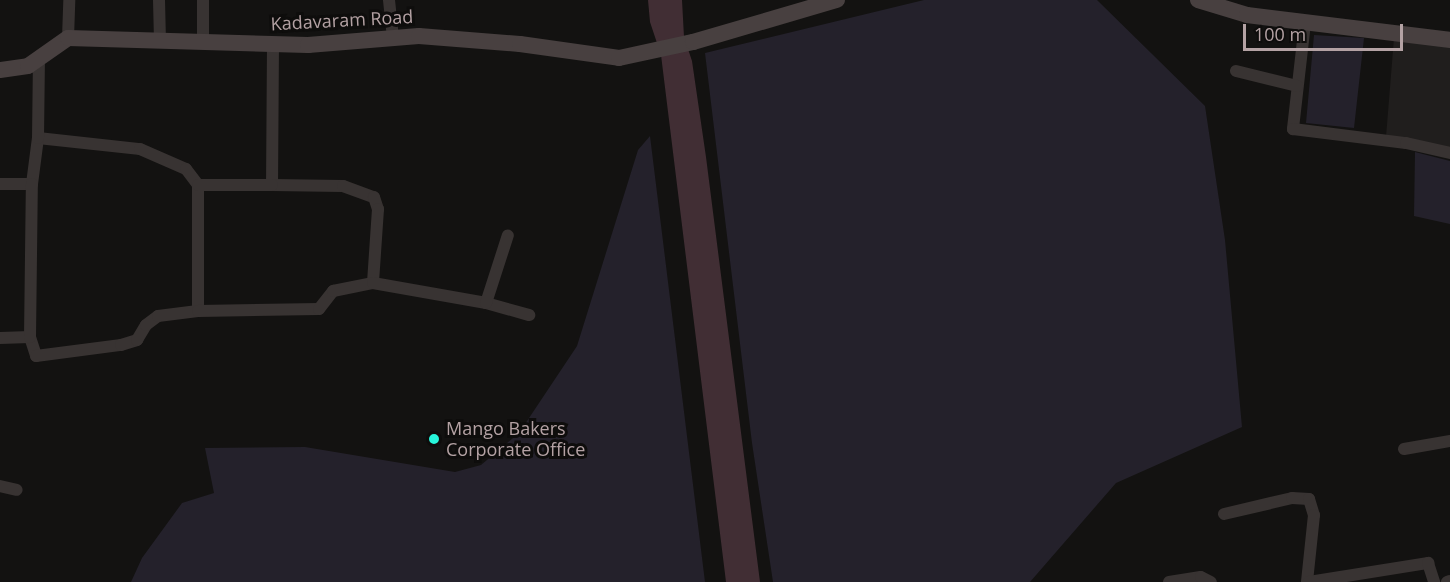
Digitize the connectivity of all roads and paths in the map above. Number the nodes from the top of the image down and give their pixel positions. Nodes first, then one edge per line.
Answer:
1 (69, 0) edge
2 (159, 0) edge
3 (203, 0) edge
4 (389, 0) edge
5 (837, 0) edge
6 (1197, 0) edge
7 (1305, 23) junction
8 (68, 38) junction
9 (393, 38) junction
10 (1450, 40) edge
11 (160, 41) junction
12 (203, 42) junction
13 (273, 44) junction
14 (39, 59) junction
15 (0, 70) edge
16 (1236, 71) dead end
17 (1297, 86) junction
18 (38, 138) junction
19 (1450, 153) edge
20 (32, 183) junction
21 (0, 184) edge
22 (198, 185) junction
23 (272, 185) junction
24 (508, 235) dead end
25 (373, 283) junction
26 (486, 303) junction
27 (198, 311) junction
28 (529, 315) dead end
29 (0, 338) edge
30 (30, 338) junction
31 (1450, 441) edge
32 (1404, 449) dead end
33 (0, 486) edge
34 (17, 490) dead end
35 (1224, 514) dead end
36 (1169, 582) edge
37 (1211, 582) edge
38 (1308, 582) edge
39 (1434, 582) edge

1 - 8 street
2 - 11 street
3 - 12 street
4 - 9 street
5 - 9 main road, Kadavaram Road
6 - 7 main road
7 - 10 main road
7 - 17 street
8 - 11 main road, Kadavaram Road
8 - 14 main road
9 - 13 main road, Kadavaram Road
11 - 12 main road, Kadavaram Road
12 - 13 main road, Kadavaram Road
13 - 23 street
14 - 15 main road
14 - 18 street
16 - 17 street
17 - 19 street
18 - 20 street
18 - 22 street
20 - 21 street
20 - 30 street
22 - 23 street
22 - 27 street
23 - 25 street
24 - 26 street
25 - 26 street
25 - 27 street
26 - 28 street
27 - 30 street
29 - 30 street
31 - 32 street
33 - 34 street
35 - 38 street
36 - 37 street
38 - 39 street

